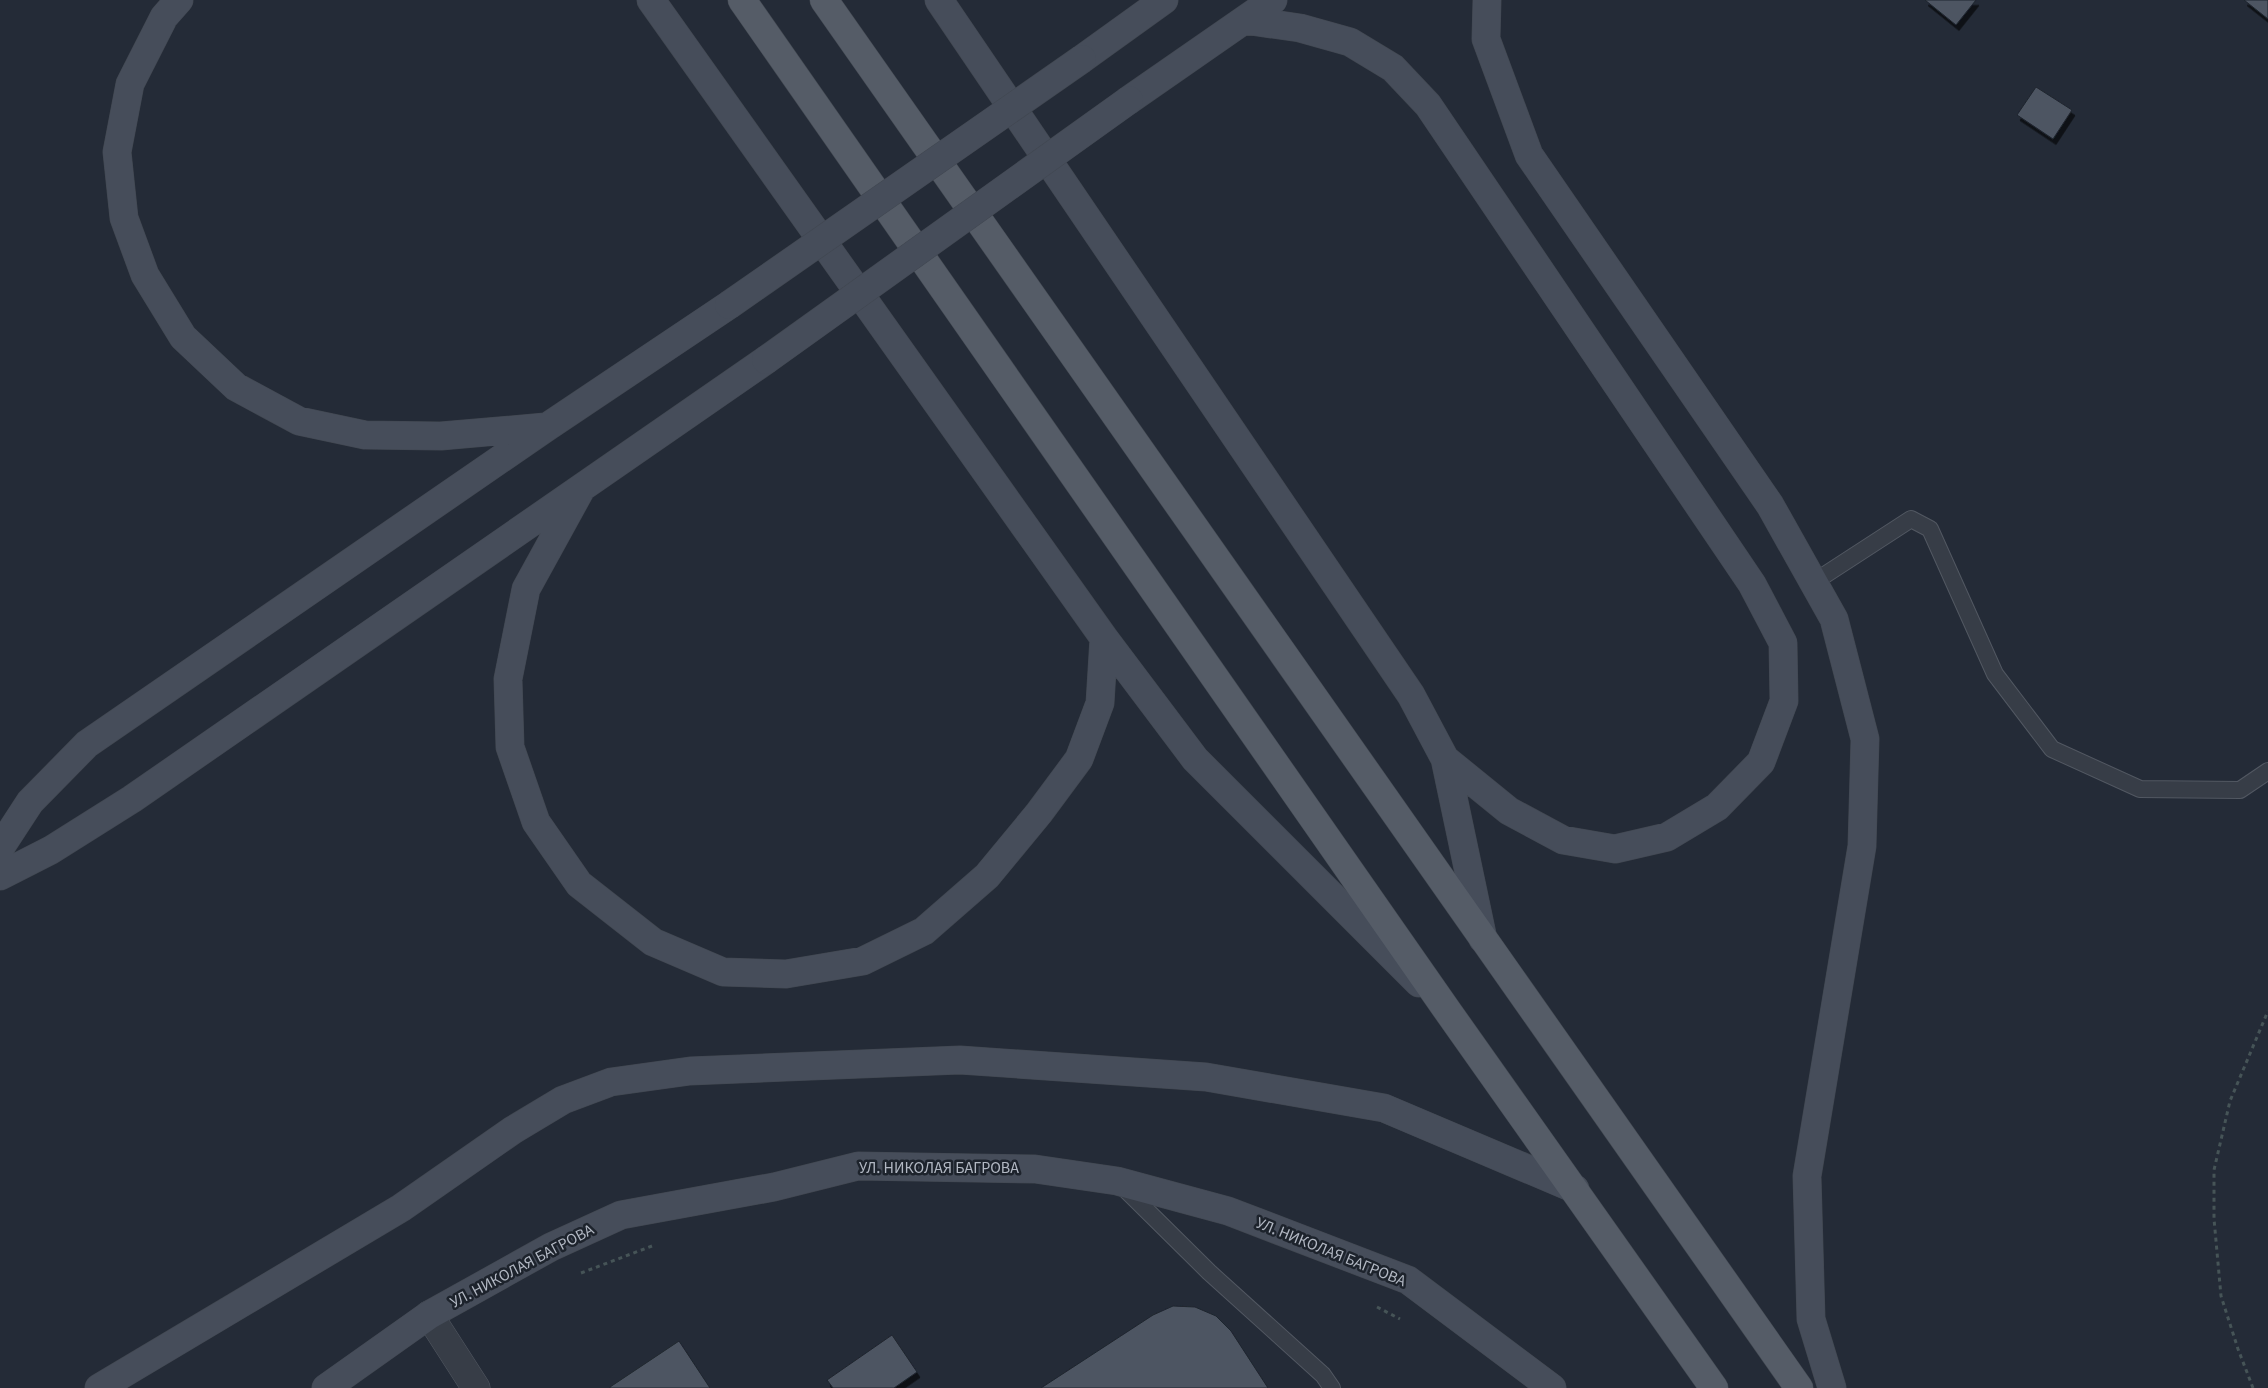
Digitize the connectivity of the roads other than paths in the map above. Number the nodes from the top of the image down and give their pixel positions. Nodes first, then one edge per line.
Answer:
1 (179, 0) edge
2 (651, 0) edge
3 (742, 0) edge
4 (824, 0) edge
5 (938, 0) edge
6 (1164, 0) edge
7 (1273, 0) edge
8 (1487, 0) edge
9 (1244, 20) junction
10 (547, 427) junction
11 (581, 489) junction
12 (1814, 582) junction
13 (1104, 638) junction
14 (1445, 759) junction
15 (2268, 771) edge
16 (0, 848) edge
17 (0, 876) edge
18 (1483, 939) junction
19 (1449, 1012) junction
20 (1117, 1181) junction
21 (1575, 1189) junction
22 (429, 1315) junction
23 (99, 1388) edge
24 (326, 1388) edge
25 (476, 1388) edge
26 (1332, 1388) edge
27 (1552, 1388) edge
28 (1714, 1388) edge
29 (1799, 1388) edge
30 (1832, 1388) edge

1 - 10 main road
2 - 13 main road
3 - 19 main road
4 - 18 main road
5 - 14 main road
6 - 10 main road, bridge
7 - 9 main road
8 - 12 main road
9 - 11 main road, bridge
9 - 14 main road
10 - 16 main road
11 - 13 main road
11 - 17 main road
12 - 15 lane
12 - 30 main road
13 - 19 main road
14 - 18 main road
18 - 29 main road
19 - 21 main road
20 - 22 main road, УЛ. НИКОЛАЯ БАГРОВА
20 - 26 lane
20 - 27 main road, УЛ. НИКОЛАЯ БАГРОВА
21 - 23 main road
21 - 28 main road
22 - 24 main road, УЛ. НИКОЛАЯ БАГРОВА
22 - 25 street

